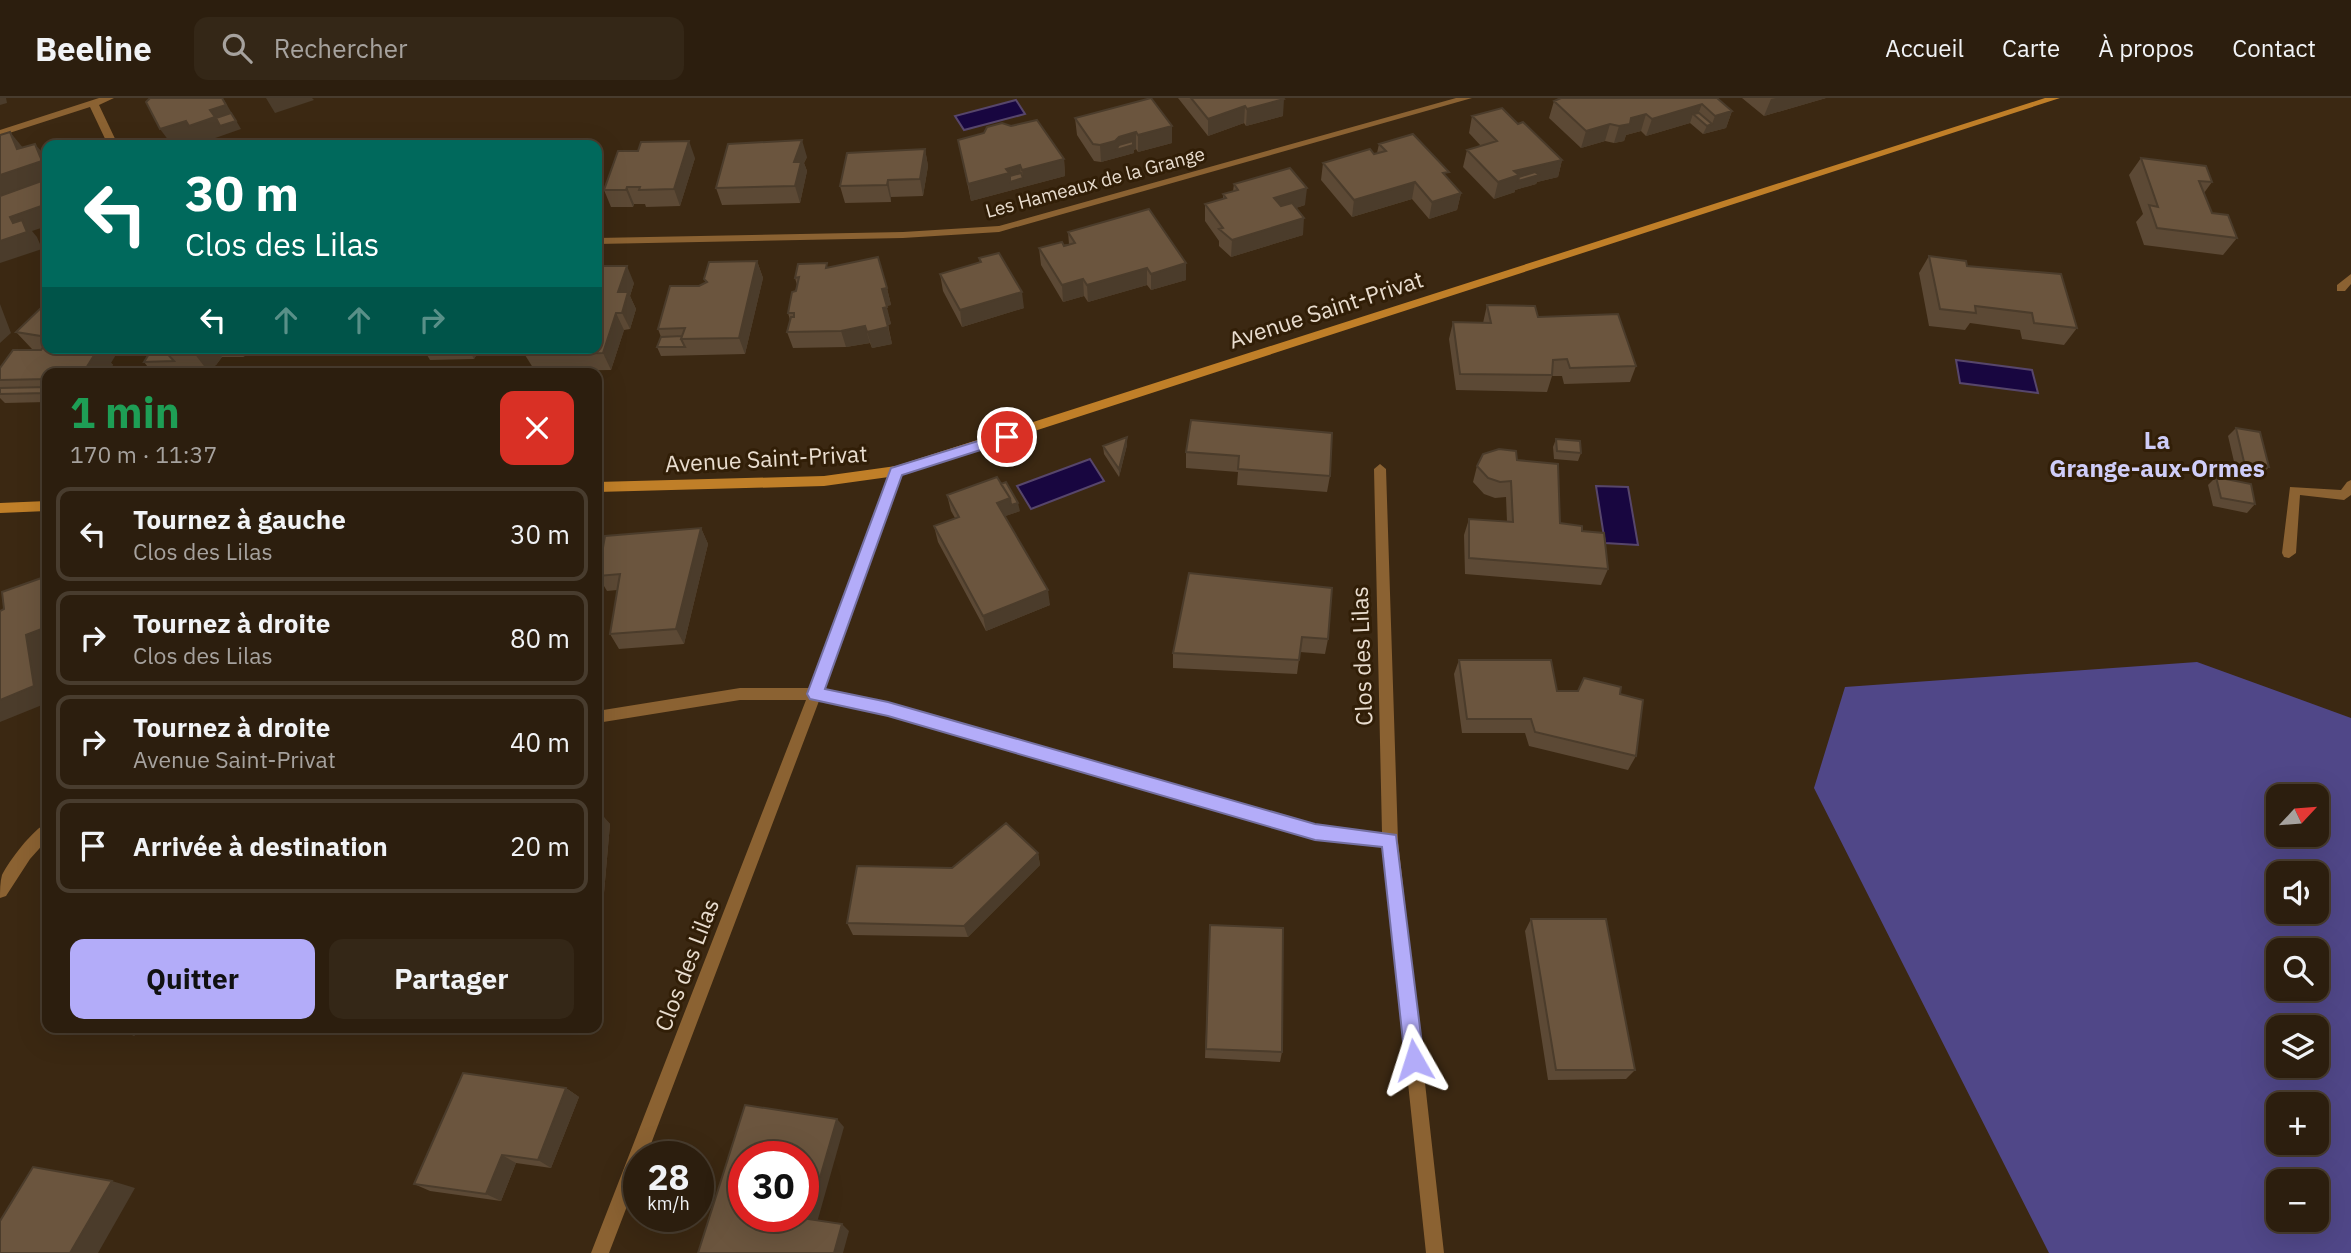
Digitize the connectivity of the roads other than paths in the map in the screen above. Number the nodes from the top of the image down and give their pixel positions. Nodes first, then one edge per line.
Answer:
1 (109, 98) edge
2 (1467, 98) edge
3 (2055, 98) edge
4 (93, 103) junction
5 (0, 133) edge
6 (111, 140) edge
7 (602, 241) edge
8 (2351, 278) edge
9 (2341, 288) dead end
10 (1380, 469) dead end
11 (896, 471) junction
12 (2351, 485) edge
13 (602, 487) edge
14 (42, 506) edge
15 (0, 508) edge
16 (2289, 554) dead end
17 (815, 694) junction
18 (602, 716) edge
19 (42, 835) edge
20 (1390, 841) junction
21 (0, 891) edge
22 (600, 1253) edge
23 (1435, 1253) edge

1 - 4 street
2 - 7 street, Les Hameaux de la Grange
3 - 11 street, Avenue Saint-Privat
4 - 5 street
4 - 6 street
8 - 9 street
10 - 20 street, Clos des Lilas
11 - 13 street, Avenue Saint-Privat
11 - 17 street, Clos des Lilas
12 - 16 street
14 - 15 street
17 - 18 street
17 - 20 street
17 - 22 street, Clos des Lilas
19 - 21 street
20 - 23 street, Clos des Lilas

